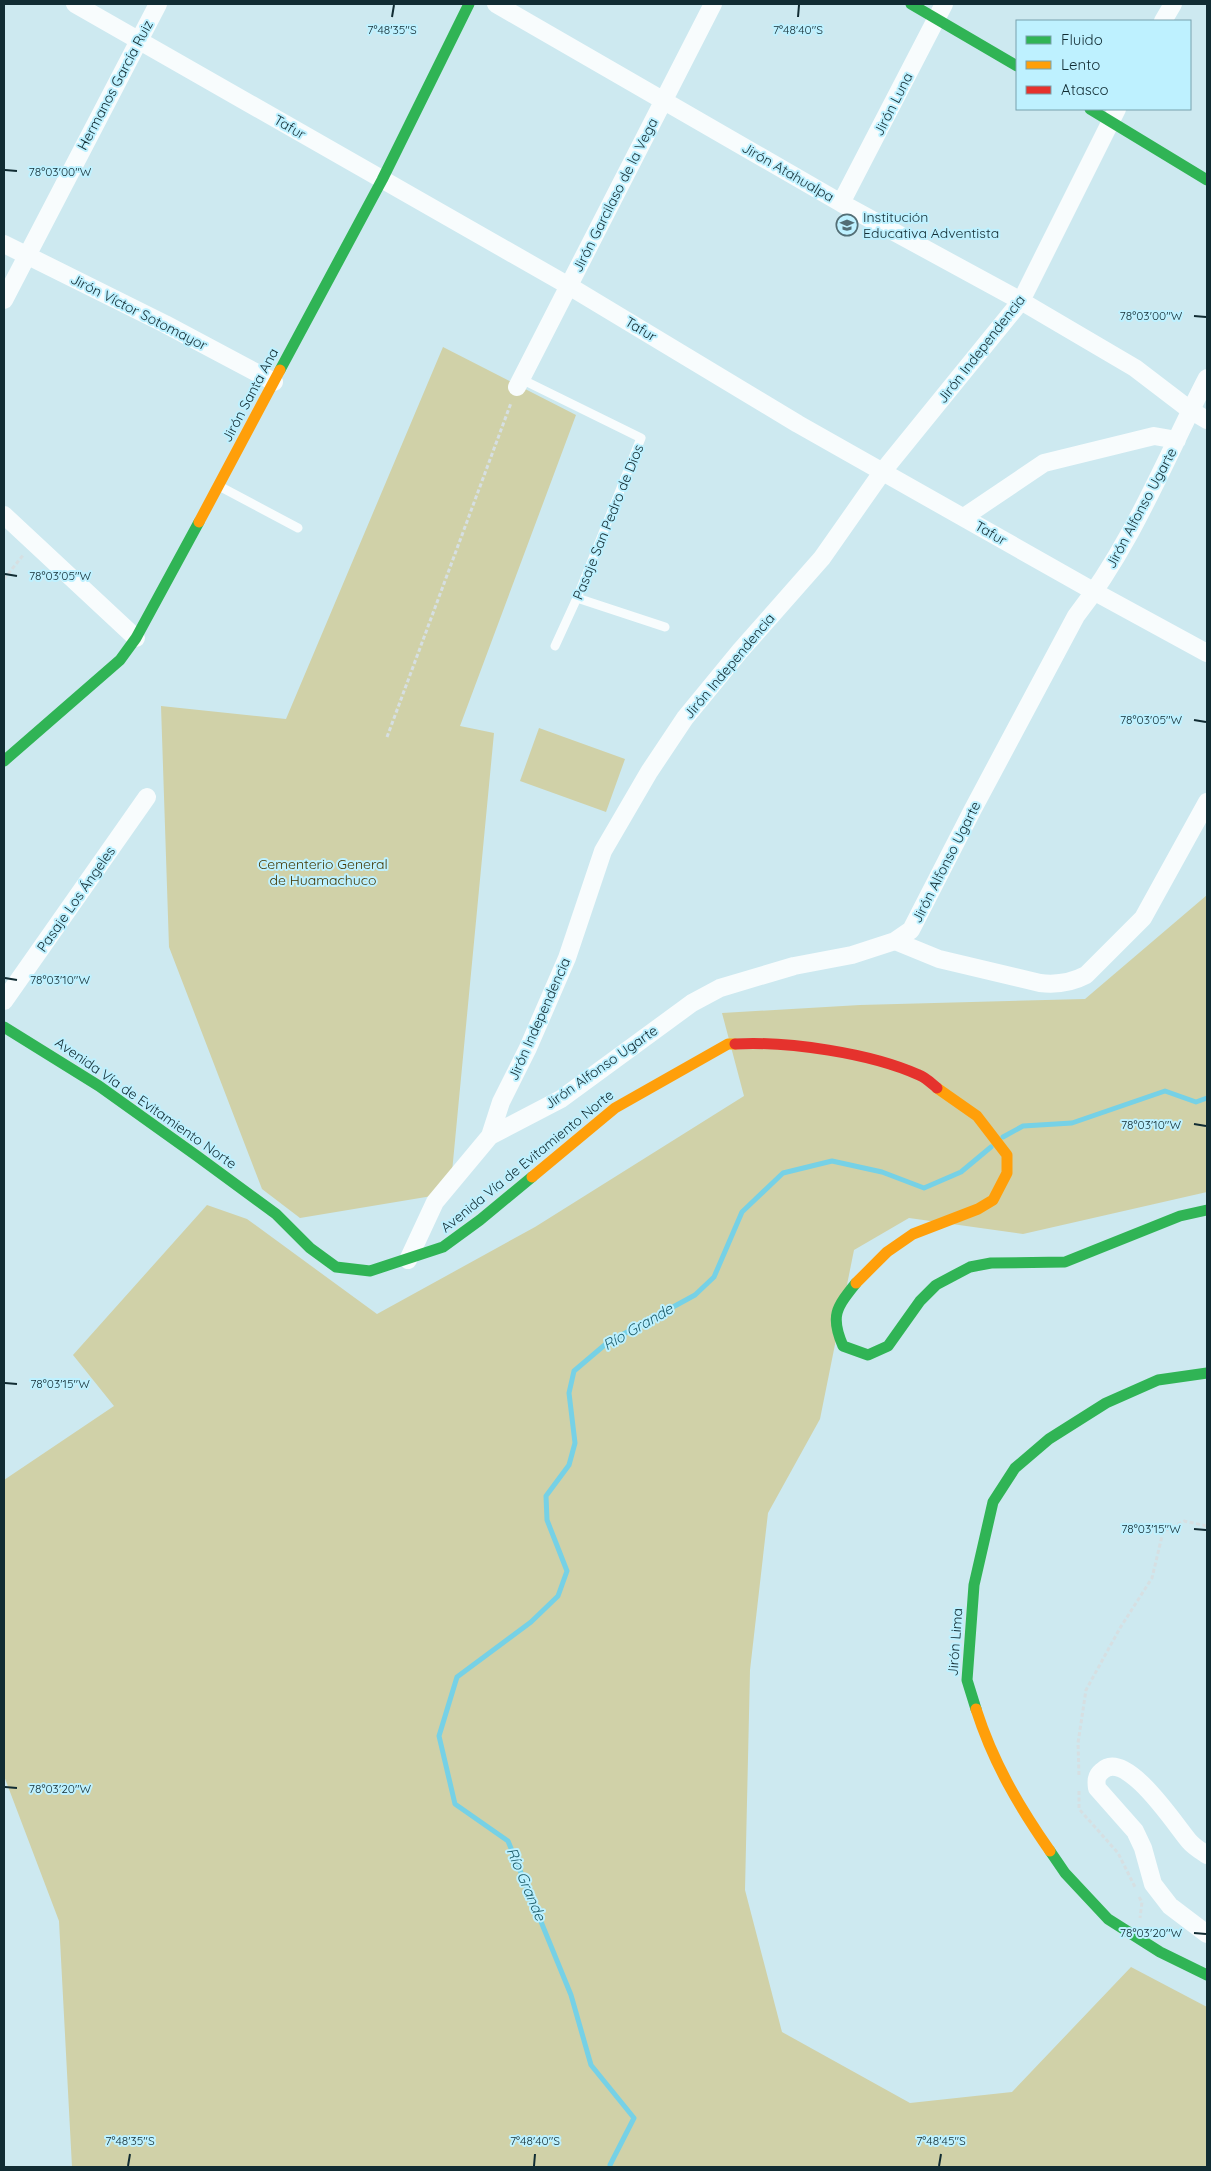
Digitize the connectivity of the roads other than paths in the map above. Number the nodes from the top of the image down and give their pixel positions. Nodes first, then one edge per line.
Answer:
1 (75, 4) edge
2 (158, 4) edge
3 (469, 4) edge
4 (496, 4) edge
5 (713, 4) edge
6 (911, 4) edge
7 (1173, 4) edge
8 (940, 11) edge
9 (1164, 20) edge
10 (139, 39) junction
11 (1016, 65) edge
12 (664, 99) junction
13 (1094, 110) edge
14 (1114, 115) edge
15 (382, 180) junction
16 (1207, 180) edge
17 (841, 203) junction
18 (4, 244) edge
19 (27, 255) junction
20 (569, 286) junction
21 (4, 300) edge
22 (1021, 302) junction
23 (1207, 378) edge
24 (274, 382) junction
25 (519, 383) joint
26 (1190, 410) junction
27 (1207, 420) edge
28 (1177, 440) junction
29 (883, 471) junction
30 (218, 485) junction
31 (4, 515) edge
32 (964, 518) junction
33 (298, 528) dead end
34 (1095, 592) junction
35 (577, 598) junction
36 (665, 627) dead end
37 (136, 638) junction
38 (555, 646) dead end
39 (1207, 652) edge
40 (4, 761) edge
41 (147, 797) dead end
42 (1207, 802) edge
43 (895, 941) junction
44 (4, 1001) edge
45 (4, 1027) edge
46 (490, 1136) junction
47 (1207, 1210) edge
48 (408, 1260) junction
49 (1207, 1373) edge
50 (1207, 1855) edge
51 (1207, 1934) edge
52 (1207, 1975) edge

1 - 10 street, Tafur
2 - 10 street, Hermanos García Ruiz
3 - 15 main road, Jirón Santa Ana
4 - 12 street, Jirón Atahualpa
5 - 12 street, Jirón Garcilaso de la Vega
6 - 8 main road
7 - 9 street
8 - 11 main road
8 - 17 street, Jirón Luna
10 - 15 street, Tafur
10 - 19 street, Hermanos García Ruiz
12 - 17 street, Jirón Atahualpa
12 - 20 street, Jirón Garcilaso de la Vega
13 - 14 main road
14 - 16 main road
14 - 22 street, Jirón Independencia
15 - 20 street, Tafur
15 - 24 main road, Jirón Santa Ana
17 - 22 street, Jirón Atahualpa
18 - 19 street, Jirón Víctor Sotomayor
19 - 21 street, Hermanos García Ruiz
19 - 24 street, Jirón Víctor Sotomayor
20 - 25 street, Jirón Garcilaso de la Vega
20 - 29 street, Tafur
22 - 26 street, Jirón Atahualpa
22 - 29 street, Jirón Independencia
23 - 26 street, Jirón Alfonso Ugarte
24 - 30 main road, Jirón Santa Ana
25 - 35 lane, Pasaje San Pedro de Dios
26 - 27 street, Jirón Atahualpa
26 - 28 street, Jirón Alfonso Ugarte
28 - 32 street
28 - 34 street, Jirón Alfonso Ugarte
29 - 32 street, Tafur
29 - 46 street, Jirón Independencia
30 - 33 lane
30 - 37 main road, Jirón Santa Ana
31 - 37 street
32 - 34 street, Tafur
34 - 39 street, Tafur
34 - 43 street, Jirón Alfonso Ugarte
35 - 36 lane
35 - 38 lane, Pasaje San Pedro de Dios
37 - 40 main road, Jirón Santa Ana
41 - 44 street, Pasaje Los Ángeles
42 - 43 street
43 - 46 street, Jirón Alfonso Ugarte
45 - 48 main road, Avenida Vía de Evitamiento Norte
46 - 48 street, Jirón Independencia
47 - 48 main road, Avenida Vía de Evitamiento Norte
49 - 52 main road, Jirón Lima
50 - 51 street

